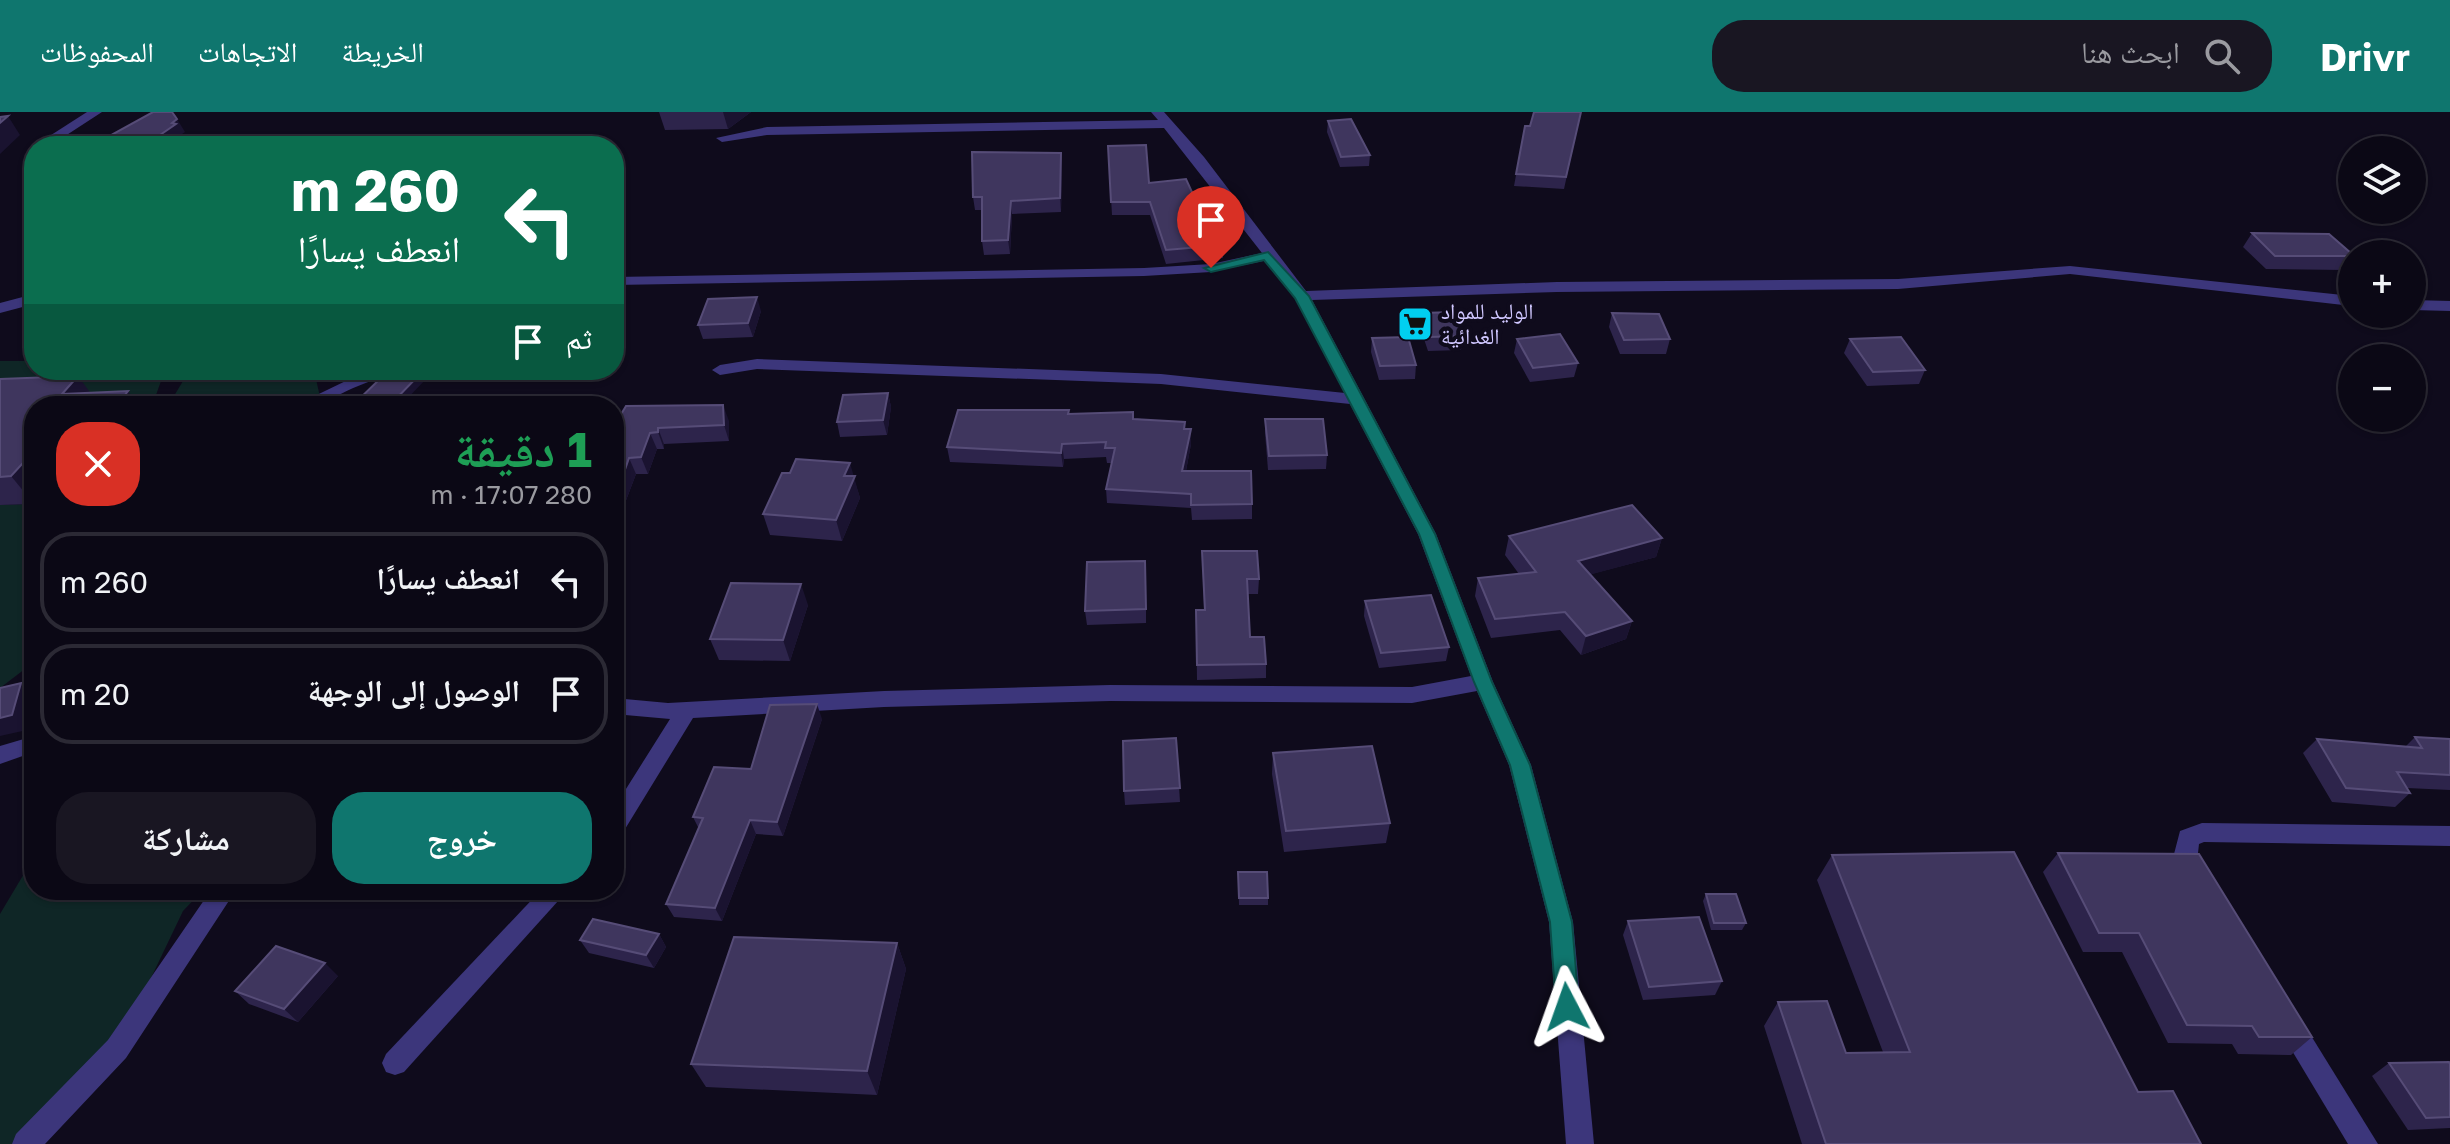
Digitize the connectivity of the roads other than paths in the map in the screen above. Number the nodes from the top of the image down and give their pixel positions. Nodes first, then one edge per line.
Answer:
1 (96, 112) edge
2 (1157, 112) edge
3 (1167, 124) junction
4 (56, 136) edge
5 (722, 138) dead end
6 (1268, 256) junction
7 (624, 281) edge
8 (1302, 296) junction
9 (2338, 299) edge
10 (24, 302) edge
11 (2426, 305) edge
12 (2450, 306) edge
13 (0, 308) edge
14 (720, 370) dead end
15 (360, 380) edge
16 (324, 396) edge
17 (1359, 400) junction
18 (1483, 682) junction
19 (624, 707) edge
20 (686, 711) junction
21 (24, 747) edge
22 (0, 755) edge
23 (624, 811) edge
24 (2450, 836) edge
25 (2210, 894) edge
26 (217, 900) edge
27 (547, 900) edge
28 (2275, 999) edge
29 (395, 1063) dead end
30 (26, 1144) edge
31 (1580, 1144) edge
32 (2364, 1144) edge

1 - 4 street
2 - 3 street
3 - 5 street
3 - 6 street
6 - 7 street
6 - 8 street
8 - 9 street
8 - 17 street
10 - 13 street
11 - 12 street
14 - 17 street
15 - 16 street
17 - 18 street
18 - 20 street
18 - 31 street
19 - 20 street
20 - 23 street
21 - 22 street
24 - 25 street
26 - 30 street
27 - 29 street
28 - 32 street

